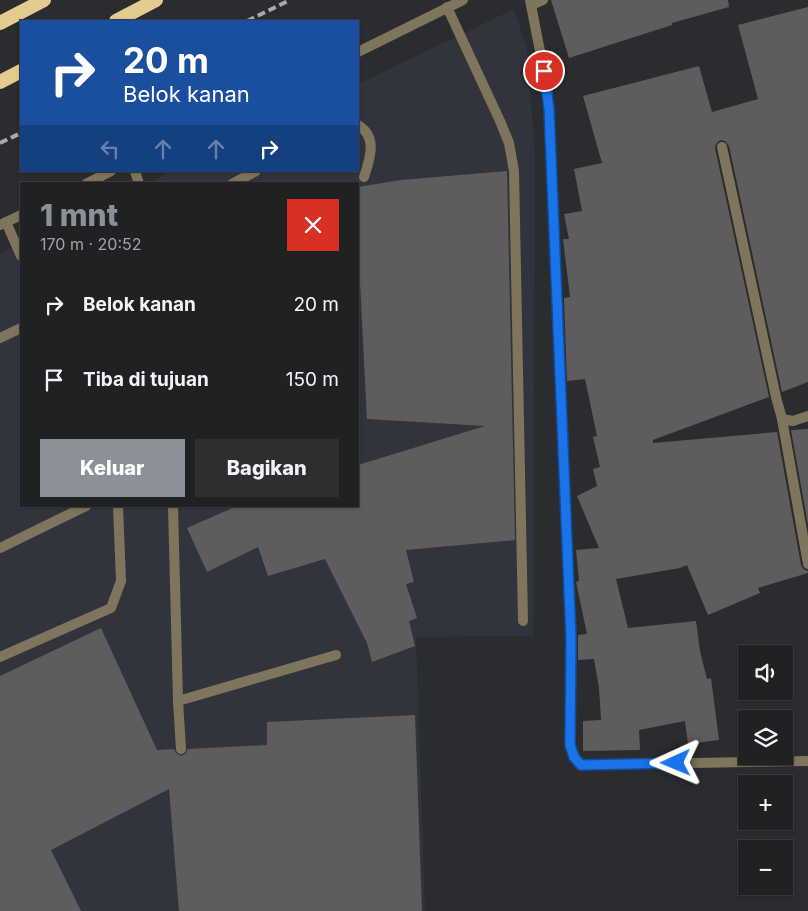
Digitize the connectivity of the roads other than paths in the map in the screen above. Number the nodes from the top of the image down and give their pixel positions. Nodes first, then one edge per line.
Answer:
1 (44, 0) edge
2 (156, 0) edge
3 (462, 0) edge
4 (543, 0) edge
5 (531, 3) edge
6 (447, 7) junction
7 (118, 20) edge
8 (0, 23) edge
9 (359, 51) edge
10 (20, 72) edge
11 (0, 82) edge
12 (359, 126) edge
13 (722, 147) dead end
14 (110, 172) edge
15 (254, 172) edge
16 (364, 177) dead end
17 (90, 182) edge
18 (236, 182) edge
19 (20, 216) edge
20 (3, 224) edge
21 (20, 254) edge
22 (20, 328) edge
23 (0, 338) edge
24 (808, 416) edge
25 (782, 419) junction
26 (84, 507) edge
27 (118, 507) edge
28 (173, 507) edge
29 (0, 548) edge
30 (808, 564) edge
31 (523, 621) dead end
32 (336, 655) dead end
33 (0, 657) edge
34 (178, 701) junction
35 (181, 749) dead end
36 (808, 761) edge

1 - 8 highway
2 - 7 highway
3 - 6 street
4 - 5 street
5 - 36 street
6 - 9 street
6 - 31 street
10 - 11 highway
12 - 16 street
13 - 25 street
14 - 17 street
15 - 18 street
19 - 20 street
20 - 21 street
22 - 23 street
24 - 25 street
25 - 30 street
26 - 29 street
27 - 33 street
28 - 34 street
32 - 34 street
34 - 35 street

